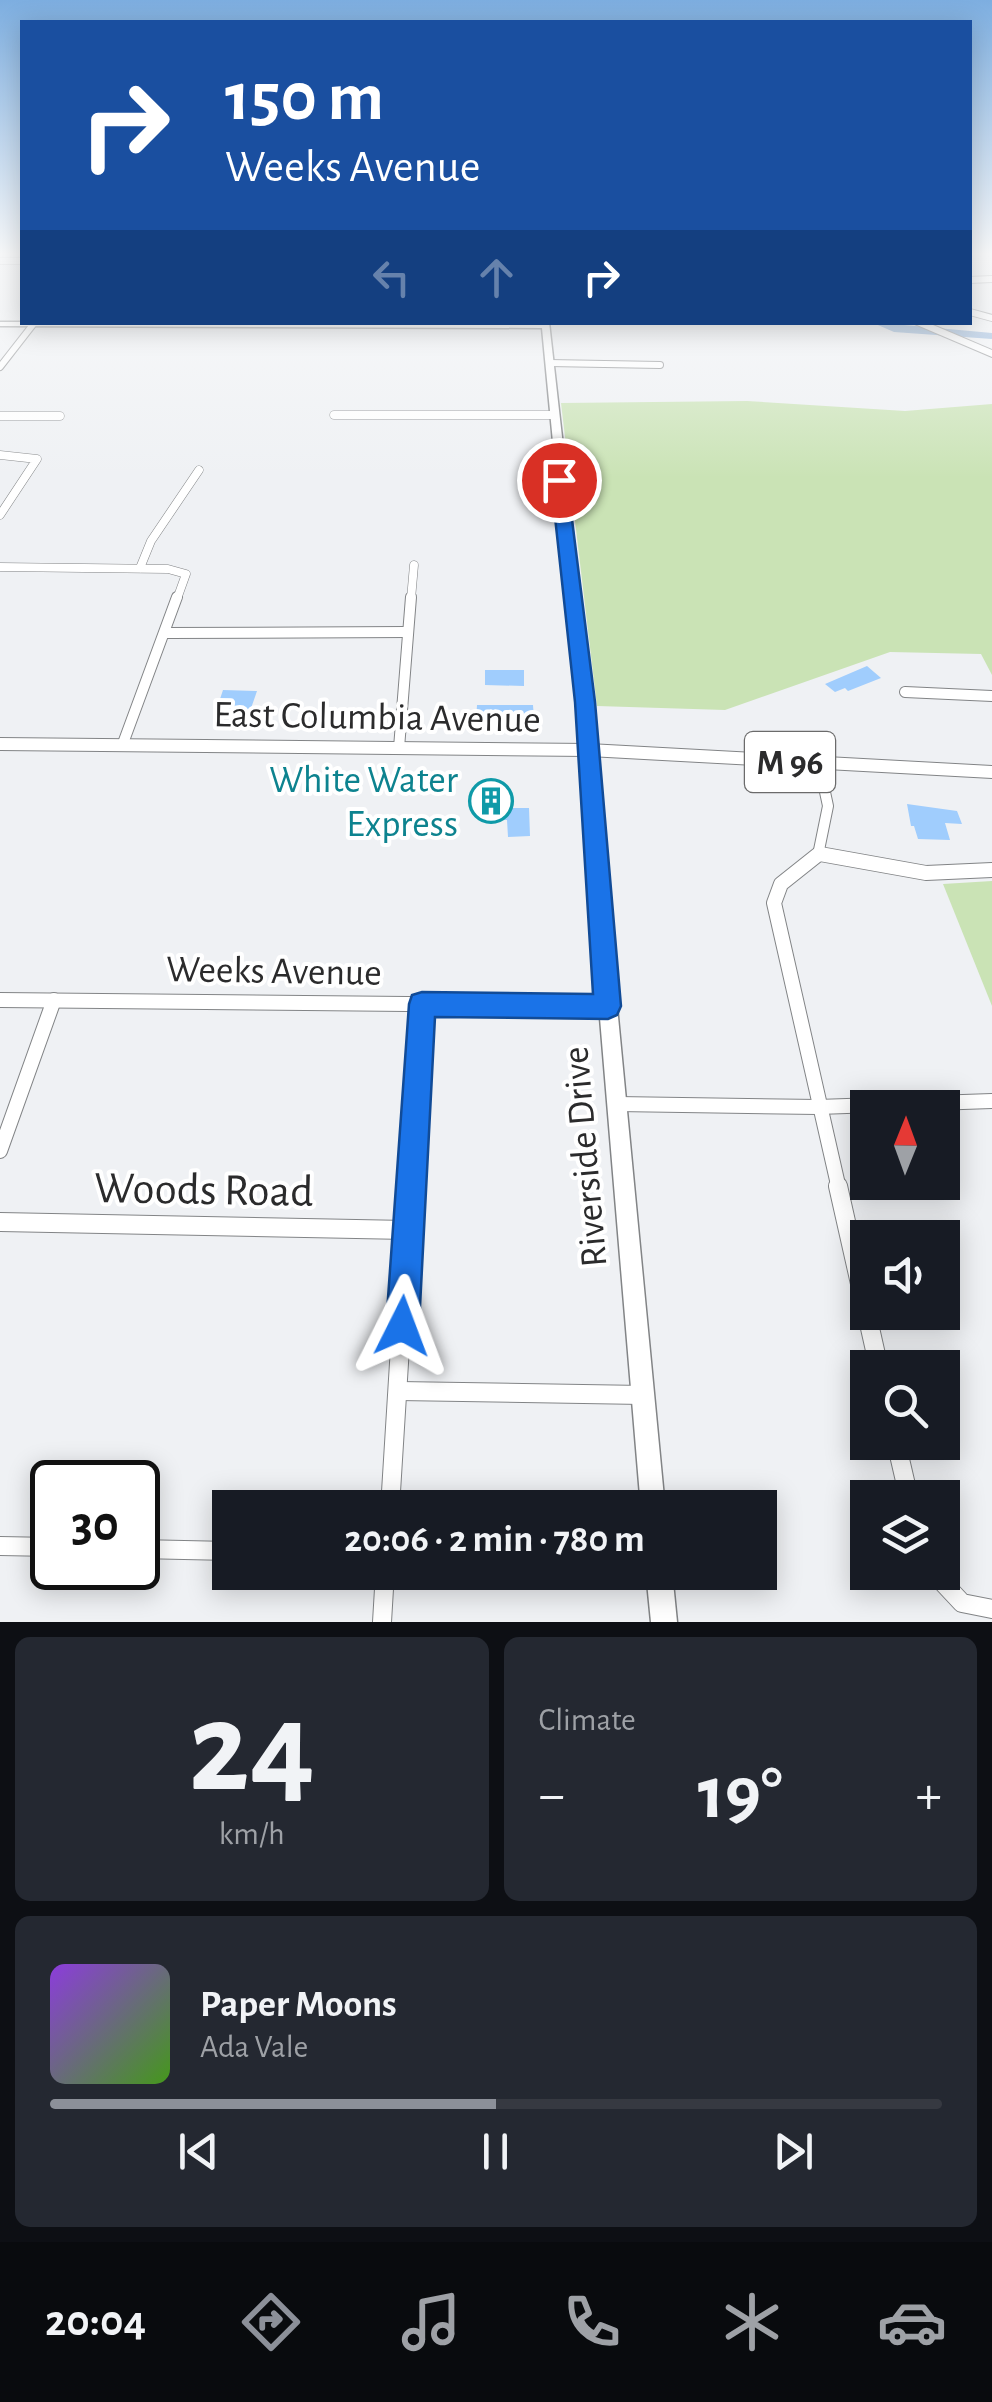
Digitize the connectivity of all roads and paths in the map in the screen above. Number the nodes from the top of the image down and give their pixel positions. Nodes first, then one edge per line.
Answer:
1 (31, 327) edge
2 (545, 327) edge
3 (928, 327) edge
4 (938, 327) edge
5 (990, 351) edge
6 (4, 357) edge
7 (549, 363) junction
8 (660, 365) dead end
9 (0, 366) edge
10 (334, 414) dead end
11 (553, 415) junction
12 (0, 416) edge
13 (60, 416) dead end
14 (0, 455) edge
15 (199, 470) dead end
16 (0, 515) edge
17 (414, 565) dead end
18 (0, 567) edge
19 (140, 568) junction
20 (407, 632) junction
21 (166, 633) junction
22 (905, 692) dead end
23 (992, 696) edge
24 (0, 744) edge
25 (122, 746) junction
26 (399, 748) junction
27 (589, 750) junction
28 (819, 764) junction
29 (992, 772) edge
30 (820, 854) junction
31 (992, 870) edge
32 (0, 1000) edge
33 (54, 1000) junction
34 (422, 1004) junction
35 (608, 1006) junction
36 (992, 1100) edge
37 (617, 1104) junction
38 (818, 1107) junction
39 (0, 1152) edge
40 (0, 1222) edge
41 (408, 1230) junction
42 (874, 1350) edge
43 (399, 1391) junction
44 (642, 1395) junction
45 (391, 1490) edge
46 (651, 1490) edge
47 (0, 1546) edge
48 (30, 1547) edge
49 (160, 1549) edge
50 (212, 1550) edge
51 (384, 1590) edge
52 (661, 1590) edge
53 (950, 1590) edge
54 (992, 1609) edge
55 (382, 1622) edge
56 (664, 1622) edge

1 - 6 street
2 - 7 street, Riverside Drive
3 - 5 highway
4 - 5 highway
6 - 9 street
7 - 8 street
7 - 11 street, Riverside Drive
10 - 11 street
11 - 27 street, Riverside Drive
12 - 13 street
14 - 16 street
15 - 19 street
17 - 20 street
18 - 19 street
19 - 21 street
20 - 21 street
20 - 26 street
21 - 25 street
22 - 23 street
24 - 25 main road, East Columbia Avenue / M 96
25 - 26 main road, East Columbia Avenue / M 96
26 - 27 main road, East Columbia Avenue / M 96
27 - 28 main road, East Columbia Avenue / M 96
27 - 35 street, Riverside Drive
28 - 29 main road, East Columbia Avenue / M 96
28 - 30 street
30 - 31 street
30 - 38 street
32 - 33 street, Weeks Avenue
33 - 34 street, Weeks Avenue
33 - 39 street
34 - 35 street, Weeks Avenue
34 - 41 street
35 - 37 street, Riverside Drive
36 - 38 street
37 - 38 street
37 - 44 street, Riverside Drive
38 - 42 street
40 - 41 street, Woods Road
41 - 43 street
43 - 44 street
43 - 45 street
44 - 46 street, Riverside Drive
47 - 48 street
49 - 50 street
51 - 55 street
52 - 56 street
53 - 54 street

